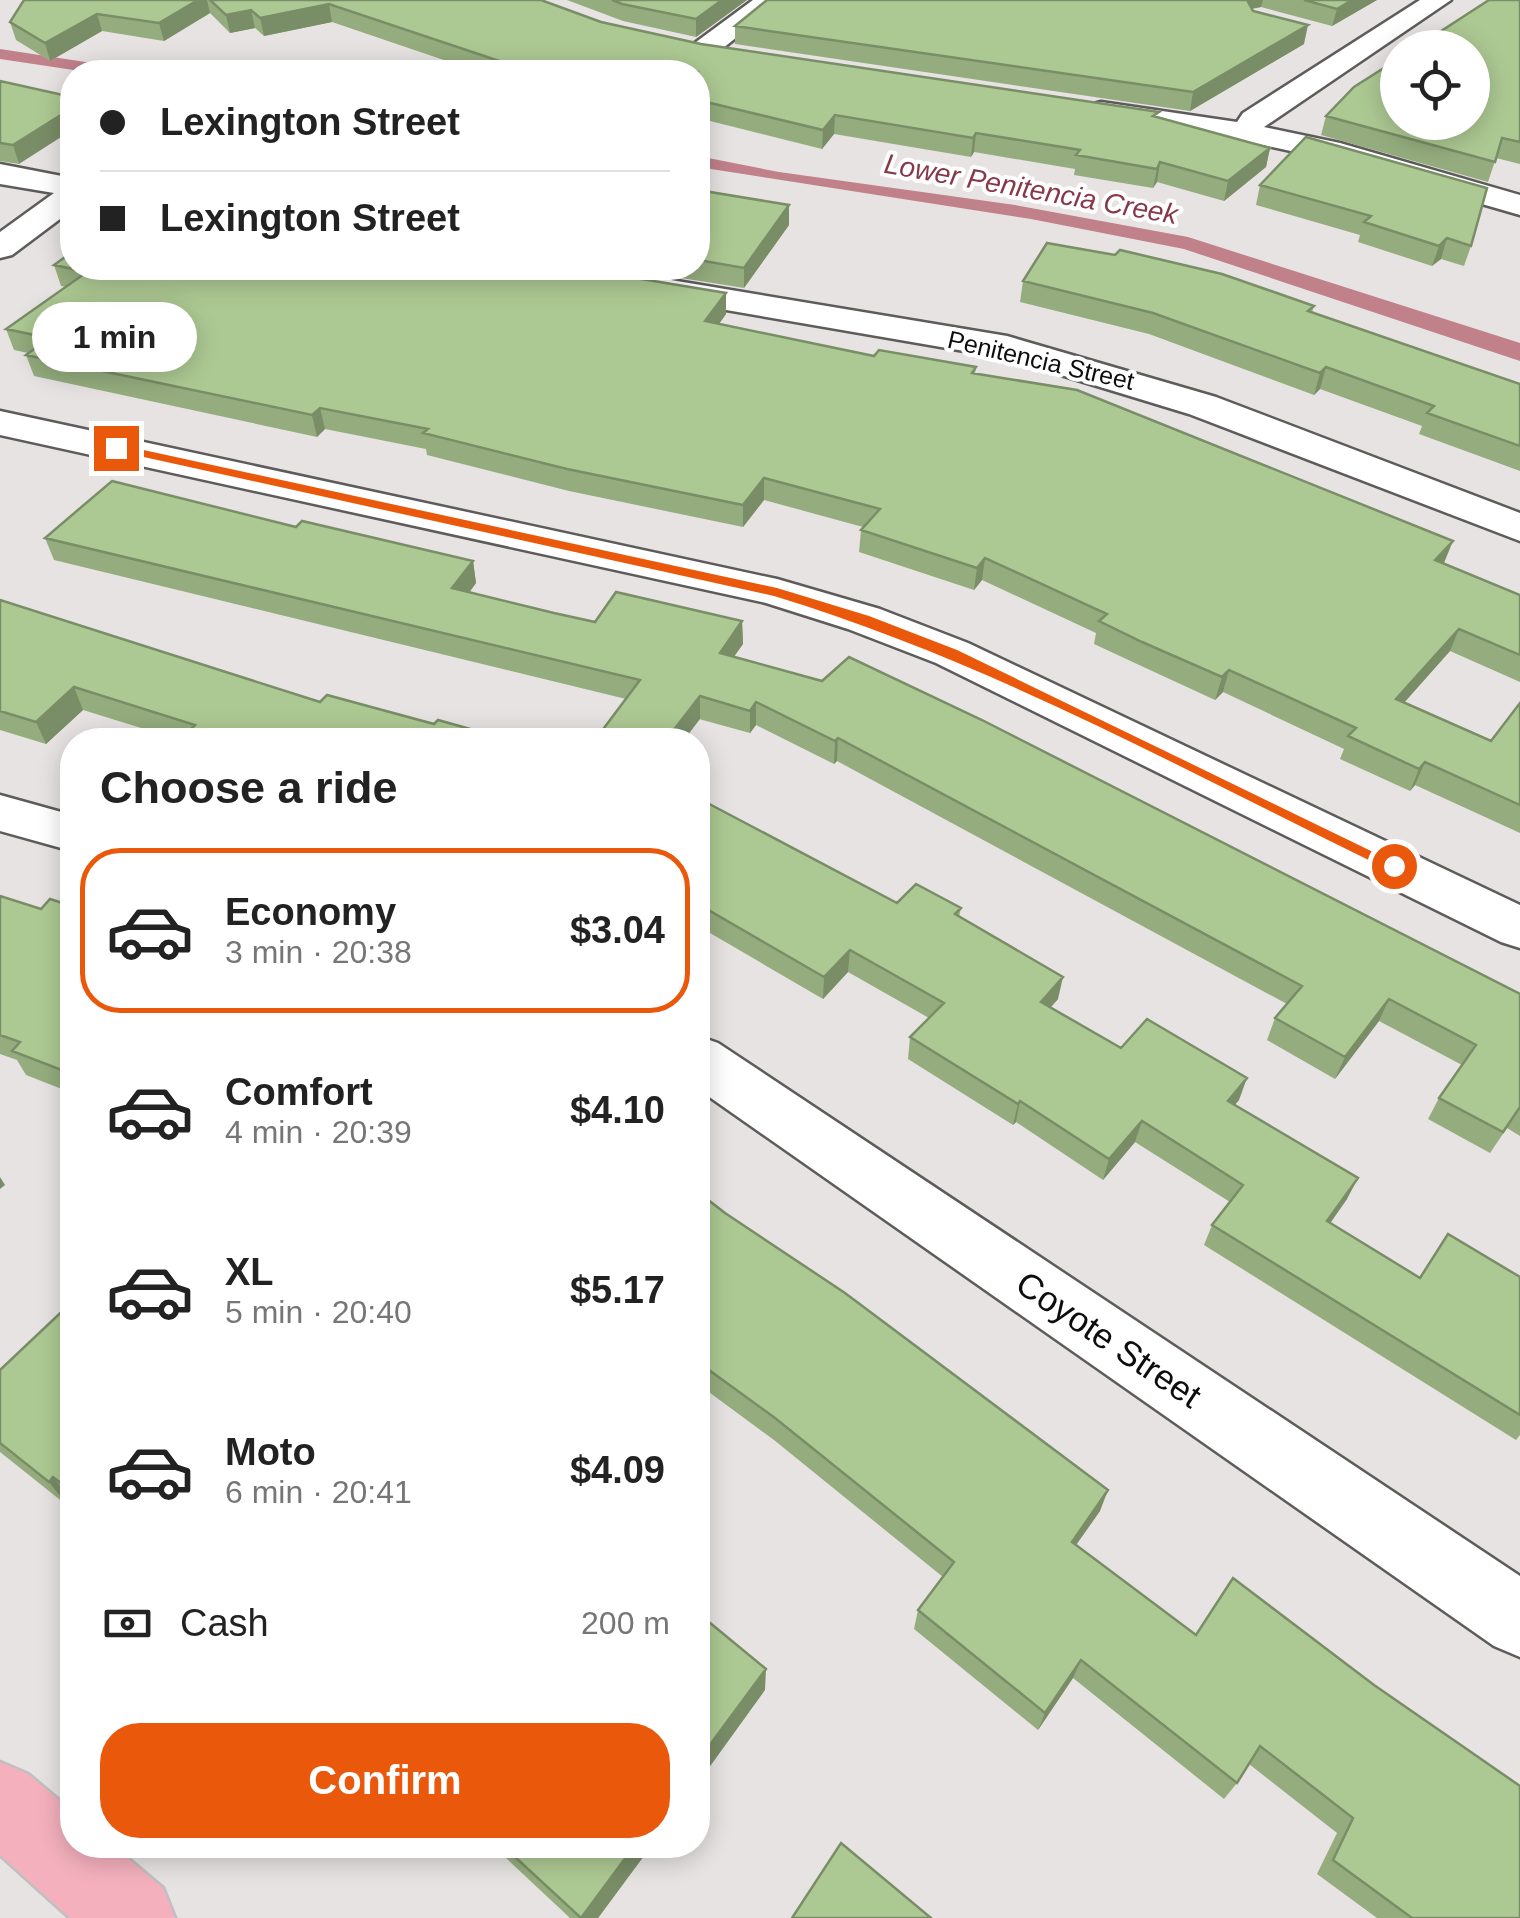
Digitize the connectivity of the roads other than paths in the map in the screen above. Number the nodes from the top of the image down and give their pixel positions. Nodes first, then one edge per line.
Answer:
1 (770, 0) edge
2 (1438, 0) edge
3 (1335, 39) edge
4 (667, 43) edge
5 (1364, 47) junction
6 (702, 52) junction
7 (741, 57) edge
8 (1070, 106) edge
9 (1245, 132) junction
10 (0, 174) edge
11 (60, 185) edge
12 (60, 204) edge
13 (1520, 205) edge
14 (0, 248) edge
15 (610, 280) edge
16 (0, 423) edge
17 (1520, 528) edge
18 (0, 814) edge
19 (60, 830) edge
20 (1520, 928) edge
21 (710, 1067) edge
22 (1520, 1620) edge
23 (0, 1802) edge
24 (60, 1854) edge
25 (64, 1858) edge
26 (133, 1918) edge

1 - 6 street
2 - 5 street
3 - 5 street
4 - 6 street
5 - 9 street
6 - 7 street
8 - 9 street
9 - 13 street
10 - 11 street
12 - 14 street
15 - 17 street, Penitencia Street
16 - 20 street
18 - 19 street
21 - 22 street, Coyote Street
23 - 24 main road
25 - 26 main road

